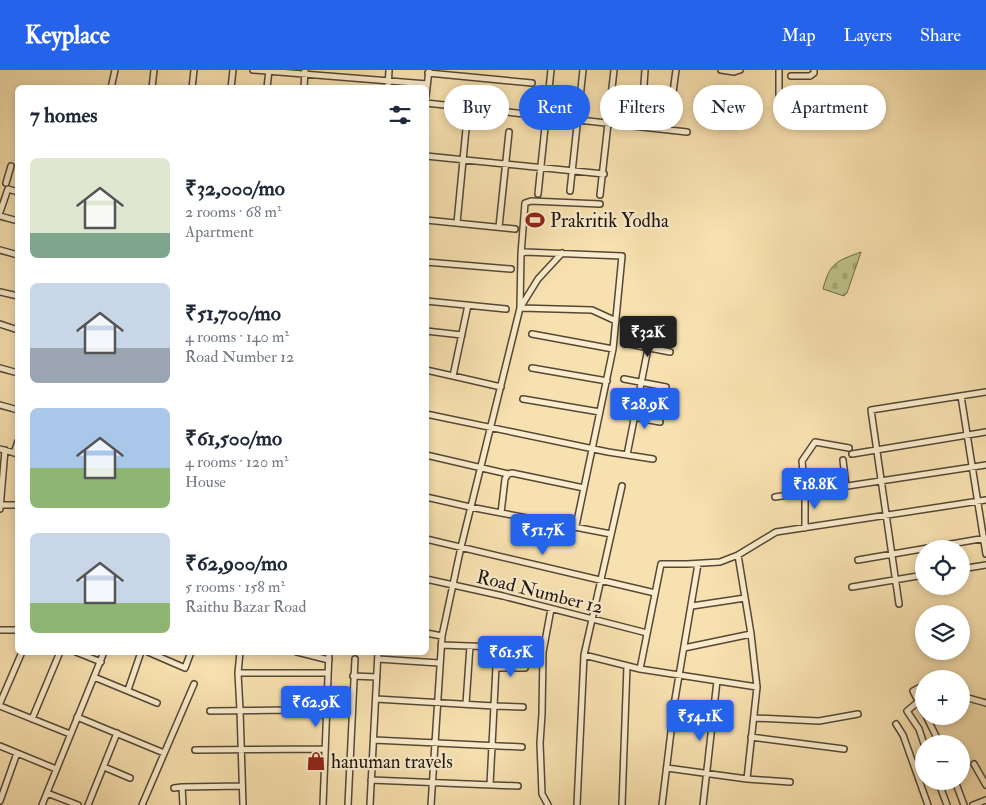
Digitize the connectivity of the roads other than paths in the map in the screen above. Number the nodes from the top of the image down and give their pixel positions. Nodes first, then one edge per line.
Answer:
1 (114, 70) edge
2 (154, 70) edge
3 (194, 70) edge
4 (233, 70) edge
5 (253, 70) edge
6 (348, 70) edge
7 (389, 70) edge
8 (551, 70) edge
9 (583, 70) edge
10 (614, 70) edge
11 (645, 70) edge
12 (676, 70) edge
13 (721, 70) edge
14 (740, 70) edge
15 (779, 70) edge
16 (814, 70) edge
17 (269, 71) edge
18 (305, 72) edge
19 (428, 72) edge
20 (791, 76) dead end
21 (347, 77) junction
22 (388, 81) junction
23 (532, 83) dead end
24 (428, 84) joint
25 (112, 85) edge
26 (152, 85) edge
27 (192, 85) edge
28 (231, 85) edge
29 (267, 85) edge
30 (304, 85) edge
31 (388, 85) edge
32 (549, 85) edge
33 (582, 85) edge
34 (613, 85) edge
35 (644, 85) edge
36 (674, 85) edge
37 (779, 85) edge
38 (429, 103) edge
39 (519, 113) edge
40 (466, 130) edge
41 (544, 130) edge
42 (577, 130) edge
43 (608, 130) edge
44 (668, 130) edge
45 (509, 132) dead end
46 (687, 132) dead end
47 (429, 156) edge
48 (463, 160) junction
49 (505, 164) junction
50 (11, 166) dead end
51 (540, 168) junction
52 (573, 171) junction
53 (604, 174) junction
54 (3, 182) edge
55 (8, 190) junction
56 (15, 191) edge
57 (570, 191) dead end
58 (538, 194) dead end
59 (600, 195) dead end
60 (600, 204) dead end
61 (0, 214) edge
62 (15, 220) edge
63 (429, 220) edge
64 (457, 223) junction
65 (499, 227) junction
66 (515, 229) dead end
67 (0, 250) edge
68 (15, 253) edge
69 (562, 253) junction
70 (521, 254) junction
71 (429, 262) edge
72 (511, 269) dead end
73 (0, 292) edge
74 (15, 295) edge
75 (429, 301) edge
76 (468, 305) junction
77 (520, 308) junction
78 (506, 309) dead end
79 (616, 321) junction
80 (0, 324) edge
81 (15, 329) edge
82 (429, 331) edge
83 (532, 334) dead end
84 (462, 335) junction
85 (650, 338) dead end
86 (629, 344) dead end
87 (649, 348) junction
88 (613, 349) junction
89 (670, 352) dead end
90 (0, 368) edge
91 (532, 368) dead end
92 (429, 371) edge
93 (15, 372) edge
94 (453, 376) junction
95 (624, 379) dead end
96 (607, 381) junction
97 (642, 382) junction
98 (501, 387) junction
99 (666, 388) dead end
100 (986, 392) edge
101 (961, 396) junction
102 (523, 399) dead end
103 (0, 405) edge
104 (15, 409) edge
105 (600, 412) junction
106 (617, 414) dead end
107 (429, 415) edge
108 (634, 418) junction
109 (660, 422) dead end
110 (490, 428) junction
111 (986, 432) edge
112 (968, 434) junction
113 (849, 448) dead end
114 (593, 449) junction
115 (3, 450) edge
116 (876, 450) junction
117 (852, 454) dead end
118 (627, 455) junction
119 (429, 456) edge
120 (653, 459) dead end
121 (843, 460) dead end
122 (986, 465) edge
123 (973, 467) junction
124 (480, 468) junction
125 (508, 474) junction
126 (881, 482) junction
127 (622, 486) dead end
128 (846, 487) junction
129 (584, 488) junction
130 (804, 493) junction
131 (775, 497) dead end
132 (429, 498) edge
133 (986, 500) edge
134 (978, 501) junction
135 (0, 506) edge
136 (15, 506) edge
137 (470, 507) junction
138 (501, 513) junction
139 (885, 516) junction
140 (576, 526) junction
141 (804, 528) junction
142 (611, 534) junction
143 (985, 538) edge
144 (429, 540) edge
145 (461, 547) junction
146 (891, 554) junction
147 (986, 554) edge
148 (738, 555) junction
149 (858, 560) dead end
150 (698, 564) junction
151 (986, 565) edge
152 (970, 568) edge
153 (915, 577) edge
154 (429, 580) edge
155 (602, 580) junction
156 (895, 580) junction
157 (454, 585) junction
158 (852, 587) dead end
159 (655, 593) junction
160 (746, 598) junction
161 (899, 604) dead end
162 (692, 606) junction
163 (551, 609) junction
164 (593, 619) junction
165 (0, 630) edge
166 (15, 630) edge
167 (647, 633) junction
168 (429, 634) edge
169 (751, 634) junction
170 (442, 636) junction
171 (440, 645) junction
172 (470, 646) junction
173 (497, 647) junction
174 (684, 648) junction
175 (543, 652) junction
176 (21, 655) edge
177 (59, 655) edge
178 (84, 655) edge
179 (103, 655) edge
180 (140, 655) edge
181 (155, 655) edge
182 (190, 655) edge
183 (240, 655) edge
184 (309, 655) edge
185 (329, 655) edge
186 (584, 655) junction
187 (378, 656) edge
188 (354, 658) dead end
189 (328, 660) junction
190 (101, 662) junction
191 (439, 663) junction
192 (627, 666) junction
193 (496, 668) junction
194 (525, 668) dead end
195 (640, 669) junction
196 (238, 673) junction
197 (328, 673) junction
198 (679, 675) junction
199 (353, 676) junction
200 (94, 677) junction
201 (377, 678) junction
202 (717, 681) junction
203 (194, 684) dead end
204 (757, 687) junction
205 (128, 690) junction
206 (376, 699) junction
207 (970, 699) edge
208 (438, 702) junction
209 (157, 703) dead end
210 (466, 704) junction
211 (915, 704) edge
212 (986, 704) edge
213 (0, 705) edge
214 (494, 706) junction
215 (523, 707) dead end
216 (240, 710) junction
217 (210, 711) dead end
218 (858, 714) dead end
219 (326, 715) junction
220 (77, 717) junction
221 (754, 718) junction
222 (32, 719) junction
223 (915, 723) edge
224 (896, 724) dead end
225 (117, 733) junction
226 (70, 734) junction
227 (751, 738) junction
228 (374, 740) junction
229 (436, 744) junction
230 (0, 746) edge
231 (492, 747) junction
232 (522, 748) dead end
233 (325, 749) junction
234 (844, 749) dead end
235 (195, 750) dead end
236 (242, 750) junction
237 (164, 752) junction
238 (17, 753) junction
239 (974, 764) dead end
240 (104, 767) junction
241 (667, 768) junction
242 (56, 769) junction
243 (707, 773) junction
244 (130, 778) dead end
245 (747, 779) junction
246 (371, 780) junction
247 (433, 782) junction
248 (790, 782) dead end
249 (490, 785) junction
250 (986, 785) edge
251 (242, 786) junction
252 (518, 786) dead end
253 (174, 788) dead end
254 (182, 788) junction
255 (941, 790) edge
256 (958, 790) edge
257 (47, 793) junction
258 (986, 800) edge
259 (0, 801) edge
260 (42, 805) edge
261 (78, 805) edge
262 (88, 805) edge
263 (142, 805) edge
264 (183, 805) edge
265 (243, 805) edge
266 (324, 805) edge
267 (348, 805) edge
268 (370, 805) edge
269 (431, 805) edge
270 (548, 805) edge
271 (578, 805) edge
272 (622, 805) edge
273 (662, 805) edge
274 (703, 805) edge
275 (928, 805) edge
276 (947, 805) edge
277 (964, 805) edge
278 (973, 805) edge

1 - 25 street
2 - 26 street
3 - 27 street
4 - 28 street
5 - 17 street
6 - 21 street
7 - 22 street
8 - 32 street
9 - 33 street
10 - 34 street
11 - 35 street
12 - 36 street
13 - 14 street
15 - 37 street
16 - 20 street
17 - 18 street
17 - 29 street
18 - 21 street
18 - 30 street
19 - 23 street
19 - 24 street
21 - 22 street
22 - 24 street
22 - 31 street
38 - 39 street
40 - 48 street
41 - 51 street
42 - 52 street
43 - 53 street
44 - 46 street
45 - 49 street
47 - 48 street
48 - 49 street
48 - 64 street
49 - 51 street
49 - 65 street
50 - 54 street
51 - 52 street
51 - 58 street
52 - 53 street
52 - 57 street
53 - 59 street
54 - 55 street
55 - 56 street
55 - 61 street
60 - 70 street
61 - 62 street
63 - 64 street
64 - 65 street
65 - 66 street
67 - 68 street
69 - 70 street
69 - 77 street
69 - 79 street
70 - 77 street
71 - 72 street
73 - 74 street
75 - 76 street
76 - 78 street
76 - 84 street
77 - 79 street
77 - 98 street
79 - 88 street
80 - 81 street
82 - 84 street
83 - 88 street
84 - 94 street
85 - 87 street
86 - 87 street
87 - 89 street
87 - 97 street
88 - 96 street
90 - 93 street
91 - 96 street
92 - 94 street
94 - 98 street
95 - 97 street
96 - 105 street
97 - 99 street
97 - 108 street
98 - 110 street
100 - 101 street
101 - 112 street
101 - 116 street
102 - 105 street
103 - 104 street
105 - 114 street
106 - 108 street
107 - 110 street
108 - 109 street
108 - 118 street
110 - 114 street
110 - 124 street
111 - 112 street
112 - 116 street
112 - 123 street
113 - 130 street
114 - 118 street
114 - 129 street
115 - 135 street
116 - 117 street
116 - 126 street
118 - 120 street
119 - 124 street
121 - 128 street
122 - 123 street
123 - 126 street
123 - 134 street
124 - 125 street
124 - 137 street
125 - 129 street
125 - 138 street
126 - 128 street
126 - 139 street
127 - 142 street
128 - 130 street
129 - 140 street
130 - 131 street
130 - 141 street
132 - 137 street
133 - 134 street
134 - 139 street
134 - 143 street
135 - 136 street
137 - 138 street
137 - 145 street
138 - 140 street
139 - 141 street
139 - 146 street
140 - 142 street
141 - 148 street
142 - 155 street
143 - 146 street
143 - 147 street
144 - 145 street
145 - 155 street
145 - 157 street
146 - 149 street
146 - 156 street
148 - 150 street
148 - 160 street
150 - 159 street
150 - 162 street
151 - 152 street
153 - 156 street
154 - 157 street, Road Number 12
155 - 159 street
155 - 164 street
156 - 158 street
156 - 161 street
157 - 163 street, Road Number 12
157 - 170 street
159 - 167 street
160 - 162 street
160 - 169 street
162 - 174 street
163 - 164 street, Road Number 12
163 - 175 street
164 - 167 street, Road Number 12
164 - 186 street
165 - 166 street
167 - 195 street
168 - 170 street
169 - 174 street
169 - 204 street
170 - 171 street
171 - 172 street
171 - 191 street
172 - 173 street
172 - 210 street
173 - 175 street
173 - 193 street
174 - 198 street
175 - 270 street
176 - 213 street
177 - 222 street
178 - 190 street
179 - 190 street
180 - 205 street
181 - 182 street
183 - 196 street
184 - 189 street
185 - 189 street
186 - 192 street
186 - 271 street
187 - 191 street
187 - 201 street
188 - 199 street
189 - 197 street
190 - 200 street
191 - 208 street
192 - 195 street
192 - 272 street
193 - 194 street
193 - 214 street
195 - 198 street
196 - 197 street
196 - 216 street
197 - 219 street
198 - 202 street
198 - 241 street
199 - 201 street
199 - 267 street
200 - 205 street
200 - 220 street
201 - 206 street
202 - 204 street
202 - 243 street
203 - 237 street
204 - 221 street
205 - 209 street
206 - 208 street
206 - 228 street
207 - 212 street
208 - 210 street
208 - 229 street
210 - 214 street
211 - 223 street
213 - 222 street
214 - 215 street
214 - 231 street
216 - 217 street
216 - 219 street
216 - 236 street
218 - 221 street
219 - 233 street
220 - 225 street
220 - 226 street
221 - 227 street
222 - 226 street
224 - 275 street
225 - 237 street
225 - 240 street
226 - 242 street
227 - 234 street
227 - 245 street
228 - 229 street
228 - 246 street
229 - 231 street
229 - 247 street
230 - 238 street
231 - 232 street
231 - 249 street
233 - 236 street
233 - 266 street
235 - 236 street
236 - 251 street
237 - 263 street
238 - 242 street
238 - 259 street
239 - 250 street
240 - 244 street
240 - 262 street
241 - 243 street
241 - 273 street
242 - 257 street
243 - 245 street
243 - 274 street
245 - 248 street
246 - 247 street
246 - 268 street
247 - 249 street
247 - 269 street
249 - 252 street
251 - 254 street
251 - 265 street
253 - 254 street
254 - 264 street
255 - 276 street
256 - 277 street
257 - 260 street
257 - 261 street
258 - 278 street

